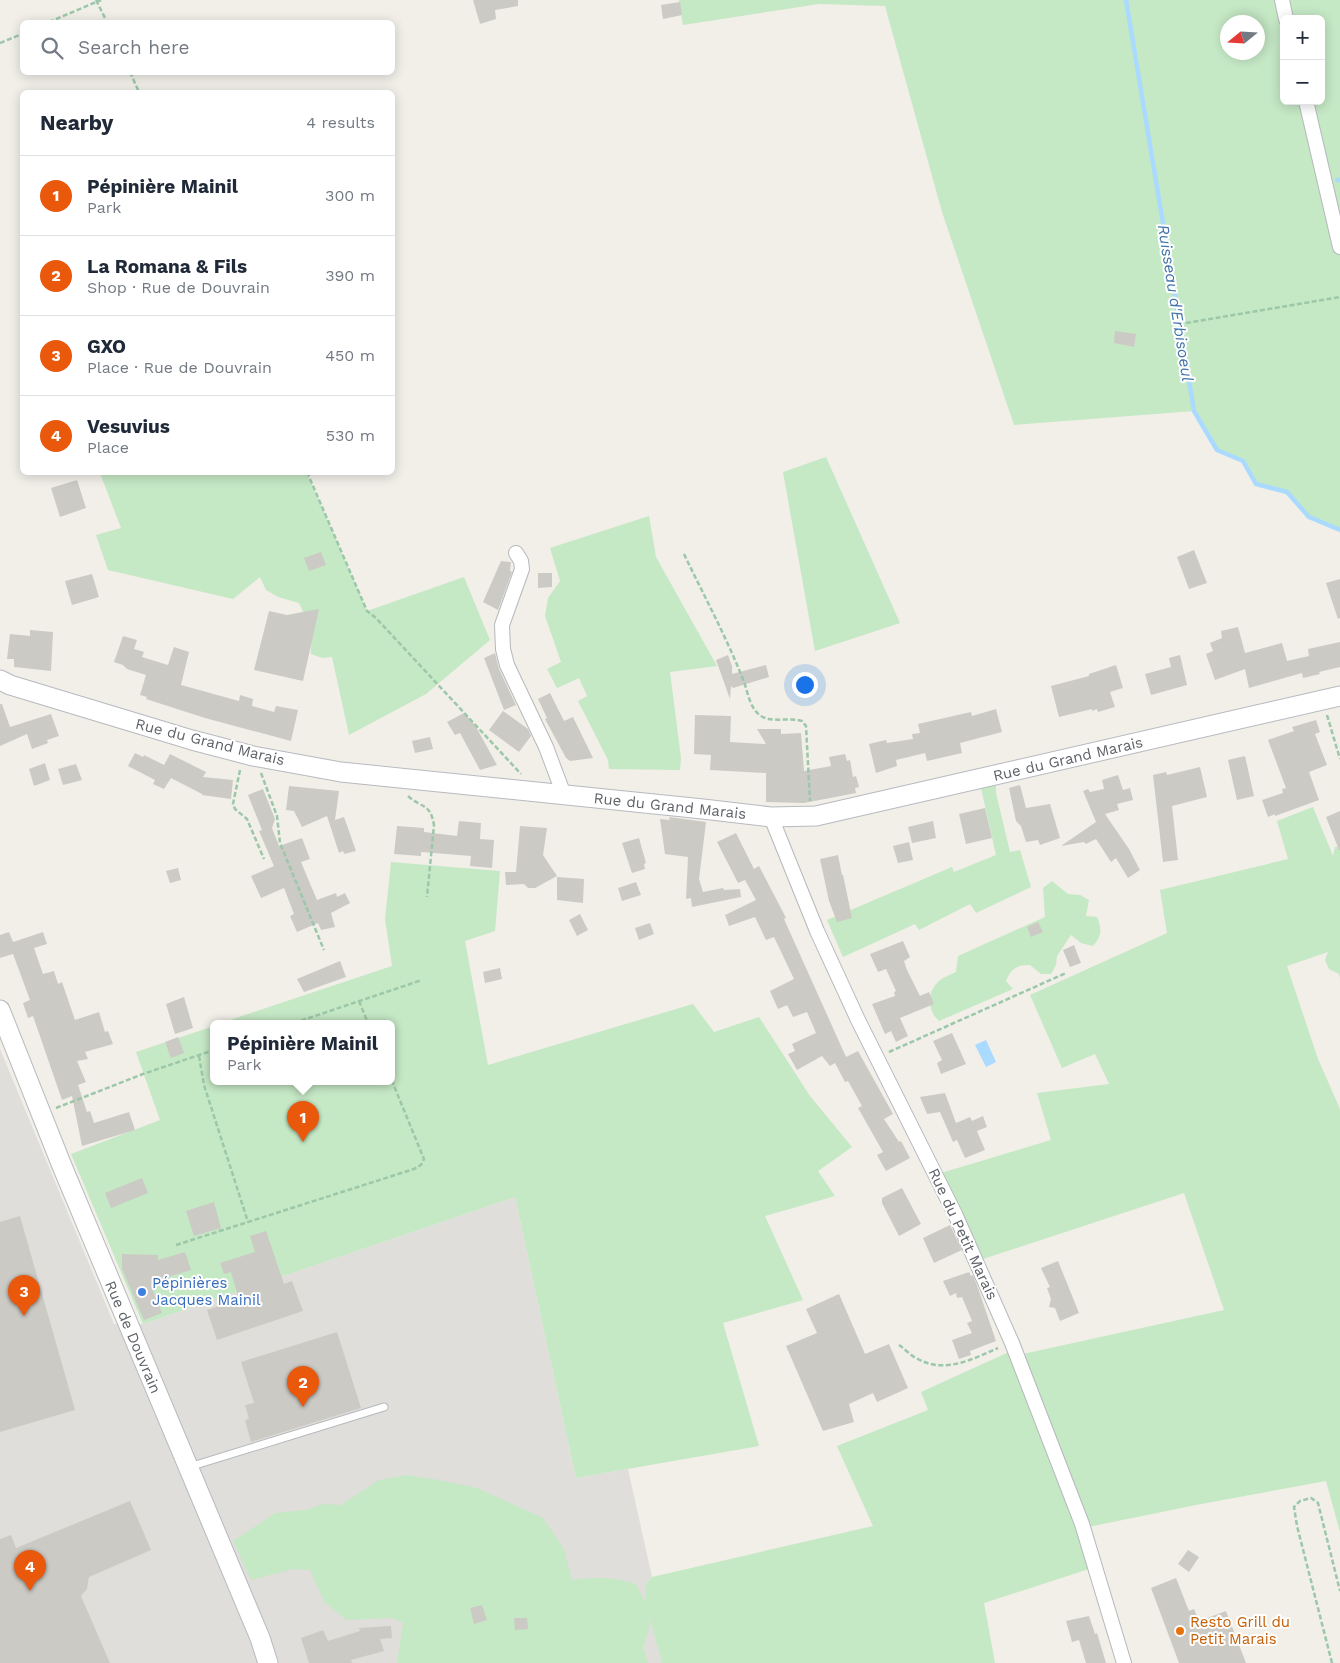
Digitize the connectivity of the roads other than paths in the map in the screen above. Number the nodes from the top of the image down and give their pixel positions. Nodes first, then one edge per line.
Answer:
1 (1282, 0) edge
2 (1285, 15) edge
3 (1307, 105) edge
4 (1340, 247) edge
5 (516, 553) dead end
6 (3, 684) edge
7 (1331, 698) edge
8 (564, 795) junction
9 (771, 817) junction
10 (0, 1010) edge
11 (384, 1407) dead end
12 (188, 1467) junction
13 (268, 1663) edge
14 (1124, 1663) edge

1 - 2 street
3 - 4 street
5 - 8 street
6 - 8 street, Rue du Grand Marais
7 - 9 street, Rue du Grand Marais
8 - 9 street, Rue du Grand Marais
9 - 14 street, Rue du Petit Marais
10 - 12 street, Rue de Douvrain
11 - 12 lane
12 - 13 street, Rue de Douvrain

